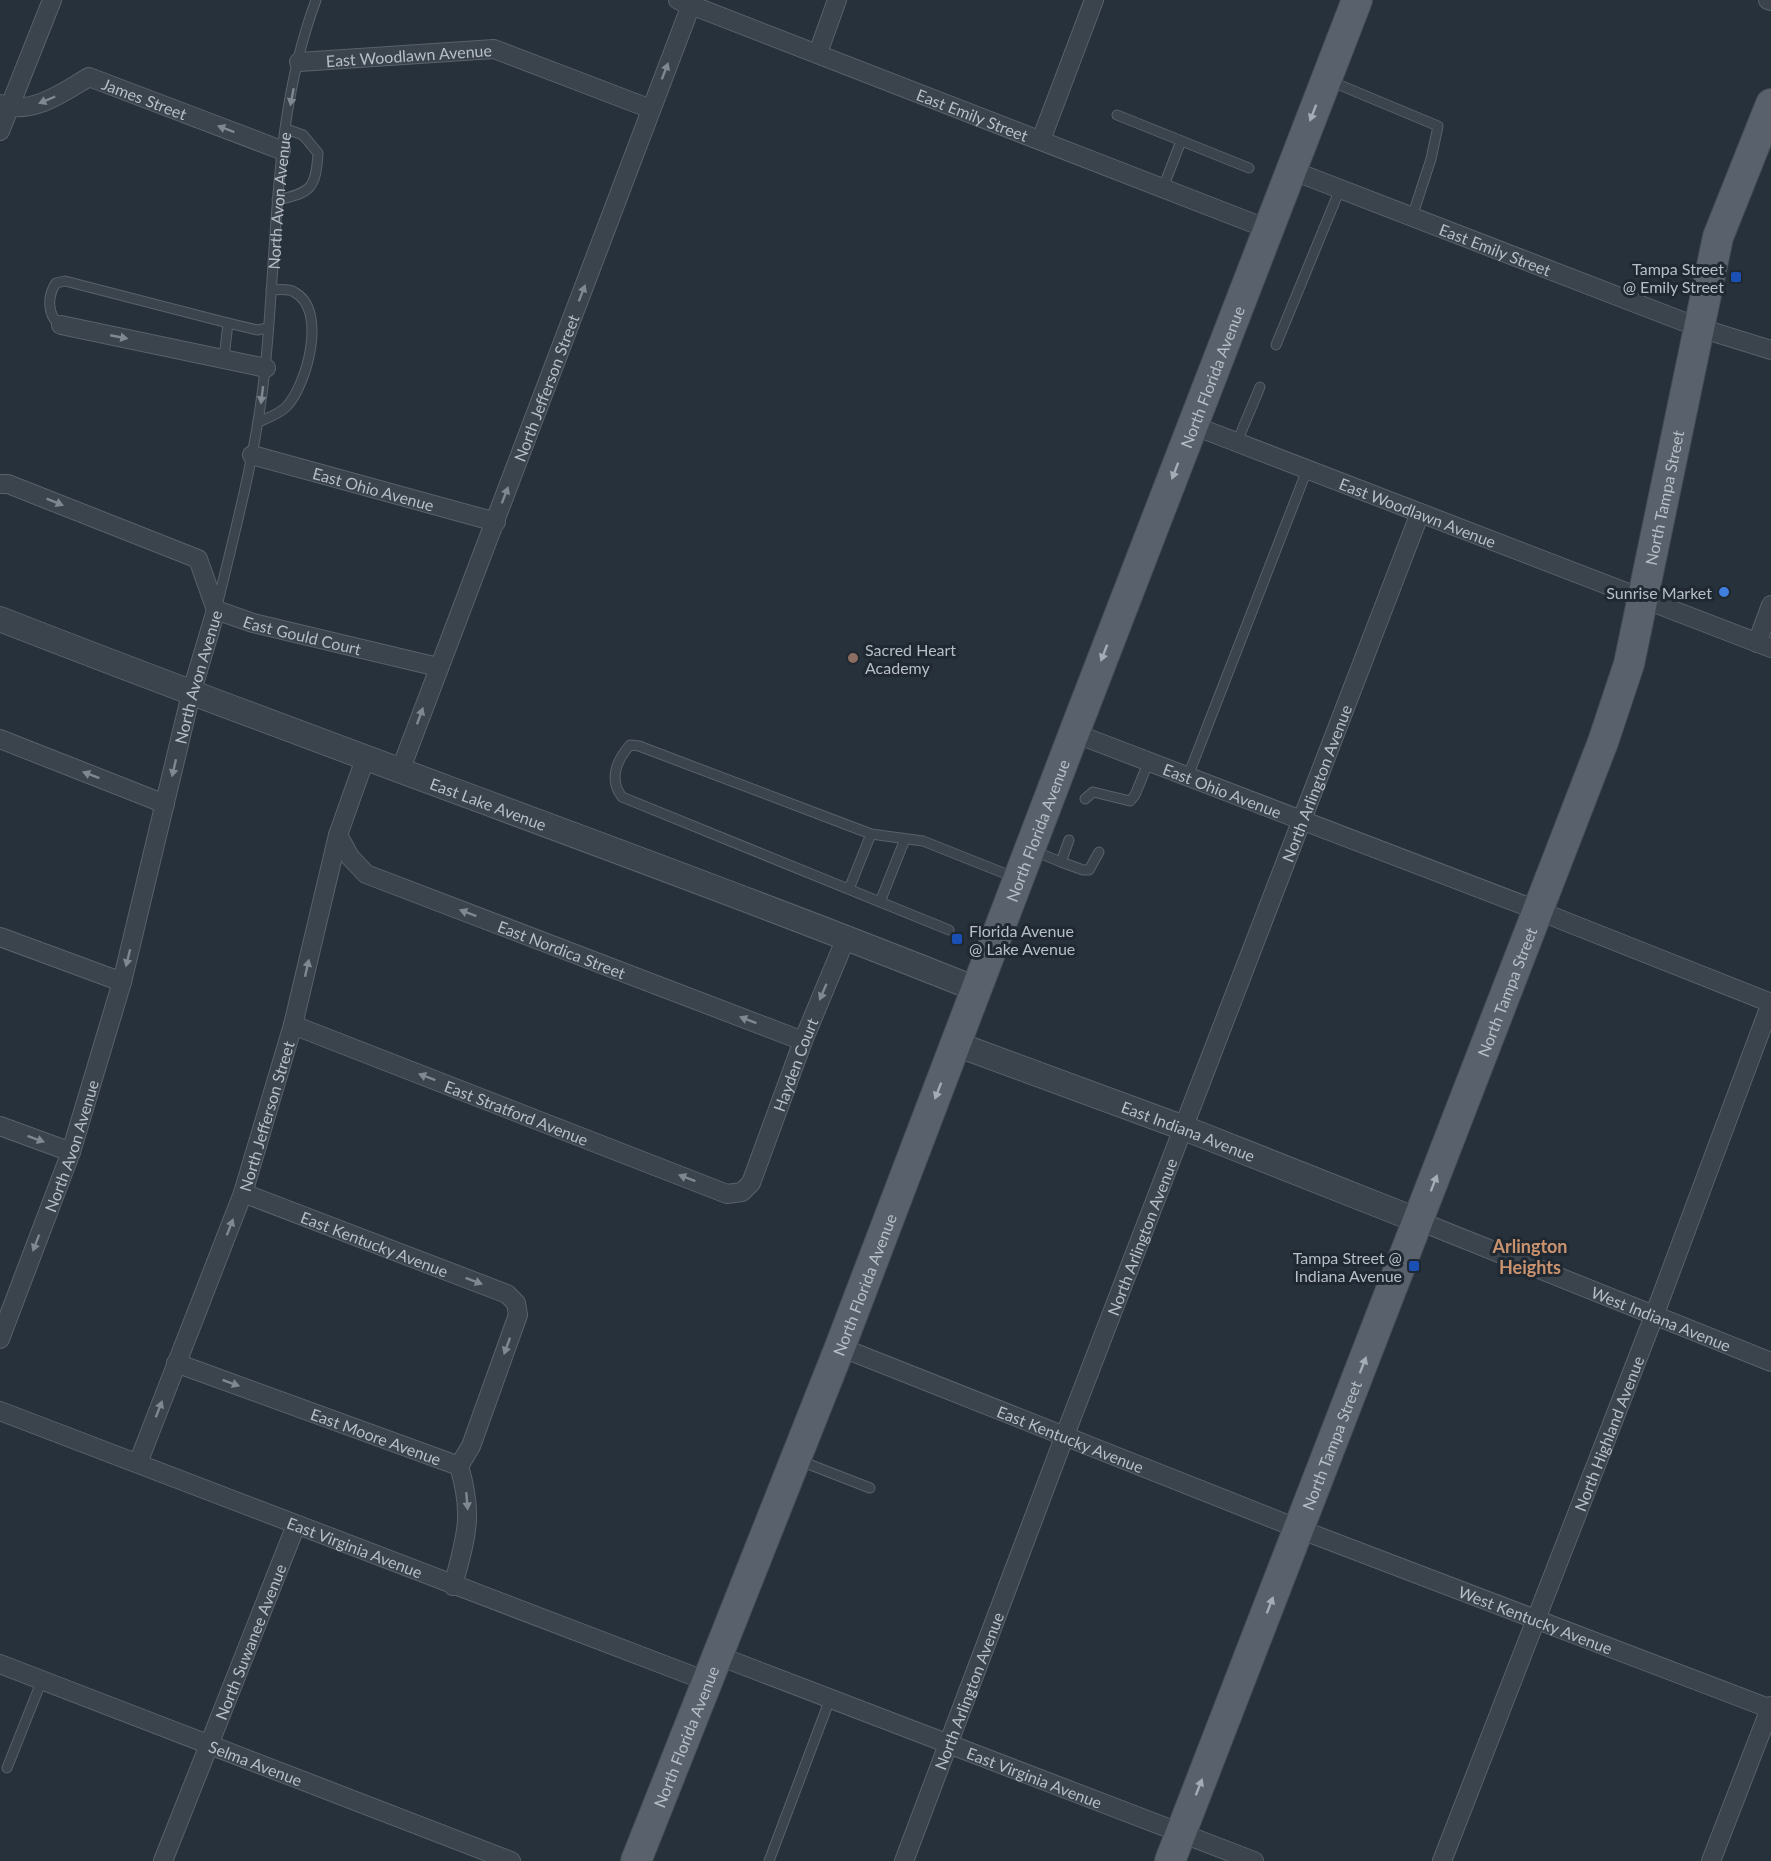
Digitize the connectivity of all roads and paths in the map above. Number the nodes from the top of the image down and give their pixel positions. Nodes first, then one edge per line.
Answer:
1 (52, 0) edge
2 (316, 0) edge
3 (837, 0) edge
4 (1094, 0) edge
5 (1357, 0) edge
6 (684, 2) edge
7 (818, 53) junction
8 (299, 62) junction
9 (1326, 80) junction
10 (1771, 104) edge
11 (5, 106) edge
12 (651, 109) junction
13 (1117, 115) dead end
14 (286, 129) junction
15 (0, 131) edge
16 (1041, 140) junction
17 (1181, 141) junction
18 (281, 150) junction
19 (1249, 168) dead end
20 (1291, 170) junction
21 (1163, 188) junction
22 (1340, 189) junction
23 (278, 200) junction
24 (1412, 217) junction
25 (1268, 229) junction
26 (271, 290) junction
27 (228, 323) junction
28 (61, 325) joint
29 (268, 328) junction
30 (1700, 328) junction
31 (1276, 345) dead end
32 (1771, 350) edge
33 (224, 358) junction
34 (266, 368) junction
35 (1260, 387) dead end
36 (258, 422) junction
37 (1192, 425) junction
38 (1237, 442) junction
39 (252, 455) junction
40 (1307, 470) junction
41 (0, 484) edge
42 (1420, 513) junction
43 (495, 522) junction
44 (1642, 598) junction
45 (1771, 604) edge
46 (216, 610) junction
47 (0, 619) edge
48 (1764, 645) edge
49 (438, 667) junction
50 (191, 694) junction
51 (1074, 733) junction
52 (0, 739) edge
53 (365, 759) junction
54 (1149, 761) junction
55 (400, 771) junction
56 (1188, 776) junction
57 (1085, 799) dead end
58 (1119, 800) junction
59 (165, 804) junction
60 (1115, 811) dead end
61 (1303, 820) junction
62 (871, 834) junction
63 (338, 836) junction
64 (905, 839) junction
65 (1070, 840) dead end
66 (1029, 849) junction
67 (1099, 852) dead end
68 (1061, 861) junction
69 (1018, 879) junction
70 (849, 889) junction
71 (880, 902) junction
72 (1539, 911) junction
73 (950, 930) dead end
74 (0, 937) edge
75 (846, 938) junction
76 (122, 982) junction
77 (976, 989) junction
78 (1771, 1003) edge
79 (293, 1025) junction
80 (802, 1041) junction
81 (956, 1044) junction
82 (0, 1126) edge
83 (1184, 1128) junction
84 (71, 1152) junction
85 (742, 1192) joint
86 (243, 1193) junction
87 (1419, 1221) junction
88 (1654, 1316) junction
89 (0, 1339) edge
90 (840, 1347) junction
91 (1771, 1362) edge
92 (176, 1363) junction
93 (0, 1411) edge
94 (1065, 1435) junction
95 (796, 1459) junction
96 (138, 1463) junction
97 (459, 1466) junction
98 (870, 1488) dead end
99 (296, 1525) junction
100 (1299, 1529) junction
101 (453, 1586) junction
102 (1535, 1620) junction
103 (0, 1664) edge
104 (714, 1669) junction
105 (42, 1680) junction
106 (830, 1699) junction
107 (1771, 1708) edge
108 (949, 1744) junction
109 (209, 1746) junction
110 (8, 1768) dead end
111 (1181, 1832) junction
112 (163, 1861) edge
113 (511, 1861) edge
114 (636, 1861) edge
115 (770, 1861) edge
116 (904, 1861) edge
117 (1170, 1861) edge
118 (1254, 1861) edge
119 (1442, 1861) edge
120 (1711, 1861) edge

1 - 11 street
2 - 8 lane, North Avon Avenue
3 - 7 street
4 - 16 street
5 - 9 main road, North Florida Avenue
6 - 7 street, East Emily Street
12 -> 6 street, North Jefferson Street
7 - 16 street, East Emily Street
8 - 12 street, East Woodlawn Avenue
8 -> 14 lane, North Avon Avenue
9 -> 20 main road, North Florida Avenue
9 - 24 lane
10 - 30 main road, North Tampa Street
11 - 15 street
18 -> 11 street, James Street
43 -> 12 street, North Jefferson Street
13 - 17 lane
14 - 18 lane, North Avon Avenue
14 - 23 lane
16 - 21 street, East Emily Street
17 - 19 lane
17 - 21 lane
18 - 23 lane, North Avon Avenue
20 - 22 street, East Emily Street
20 - 25 main road, North Florida Avenue
21 - 25 street, East Emily Street
22 - 24 street, East Emily Street
22 - 31 lane
23 - 26 lane, North Avon Avenue
24 - 30 street, East Emily Street
25 - 37 main road, North Florida Avenue
26 - 29 lane, North Avon Avenue
26 - 36 lane
27 - 28 lane
27 - 29 lane
27 - 33 lane
28 -> 33 street
29 - 34 lane, North Avon Avenue
30 - 32 street, East Emily Street
30 - 44 main road, North Tampa Street
33 - 34 street
34 -> 36 lane, North Avon Avenue
35 - 38 lane
36 - 39 lane, North Avon Avenue
37 - 38 street, East Woodlawn Avenue
37 -> 51 main road, North Florida Avenue
38 - 40 street, East Woodlawn Avenue
39 - 43 street, East Ohio Avenue
39 - 46 lane, North Avon Avenue
40 - 42 street, East Woodlawn Avenue
40 - 56 lane
41 -> 46 street
42 - 44 street, East Woodlawn Avenue
42 - 61 street, North Arlington Avenue
43 - 49 street, North Jefferson Street
44 - 48 street, East Woodlawn Avenue
44 - 72 main road, North Tampa Street
45 - 48 street
46 - 49 street, East Gould Court
46 - 50 street, North Avon Avenue
47 - 50 street, East Lake Avenue
55 -> 49 street, North Jefferson Street
50 - 53 street, East Lake Avenue
50 -> 59 street, North Avon Avenue
51 - 54 street, East Ohio Avenue
51 - 66 main road, North Florida Avenue
59 -> 52 street
53 - 55 street, East Lake Avenue
53 - 63 street, North Jefferson Street
54 - 56 street, East Ohio Avenue
54 - 58 lane
55 - 75 street, East Lake Avenue
56 - 61 street, East Ohio Avenue
57 - 58 lane
58 - 60 lane
59 -> 76 street, North Avon Avenue
61 - 72 street, East Ohio Avenue
61 - 83 street, North Arlington Avenue
62 - 64 lane
62 - 70 lane
62 - 70 lane
79 -> 63 street, North Jefferson Street
80 -> 63 street, East Nordica Street
64 - 69 lane
64 - 71 lane
65 - 68 lane
66 - 68 lane
66 - 69 main road, North Florida Avenue
67 - 68 lane
69 - 77 main road, North Florida Avenue
70 - 71 lane
71 - 73 lane
72 - 78 street, East Ohio Avenue
87 -> 72 main road, North Tampa Street
74 - 76 street
75 - 77 street, East Lake Avenue
75 -> 80 street, Hayden Court
76 - 84 street, North Avon Avenue
77 - 81 main road, North Florida Avenue
78 - 88 street, North Highland Avenue
85 -> 79 street, East Stratford Avenue
79 - 86 street, North Jefferson Street
80 - 85 street, Hayden Court
81 - 83 street, East Indiana Avenue
81 -> 90 main road, North Florida Avenue
82 -> 84 street
83 - 87 street, East Indiana Avenue
83 - 94 street, North Arlington Avenue
84 -> 89 street, North Avon Avenue
92 -> 86 street, North Jefferson Street
86 -> 97 street, East Kentucky Avenue
87 - 88 street, West Indiana Avenue
100 -> 87 main road, North Tampa Street
88 - 91 street, West Indiana Avenue
88 - 102 street, North Highland Avenue
90 - 94 street, East Kentucky Avenue
90 - 95 main road, North Florida Avenue
96 -> 92 street, North Jefferson Street
92 -> 97 street, East Moore Avenue
93 - 96 street, East Virginia Avenue
94 - 100 street, East Kentucky Avenue
94 - 108 street, North Arlington Avenue
95 - 98 lane
95 - 104 main road, North Florida Avenue
96 - 99 street, East Virginia Avenue
97 -> 101 street, East Moore Avenue
99 - 101 street, East Virginia Avenue
99 - 109 street, North Suwanee Avenue
100 - 102 street, West Kentucky Avenue
111 -> 100 main road, North Tampa Street
101 - 104 street, East Virginia Avenue
102 - 107 street, West Kentucky Avenue
102 - 119 street, North Highland Avenue
103 - 105 street, Selma Avenue
104 - 106 street, East Virginia Avenue
104 - 114 main road, North Florida Avenue
105 - 109 street, Selma Avenue
105 - 110 lane
106 - 108 street, East Virginia Avenue
106 - 115 lane
107 - 120 street
108 - 111 street, East Virginia Avenue
108 - 116 street, North Arlington Avenue
109 - 112 street, North Suwanee Avenue
109 - 113 street, Selma Avenue
111 - 117 main road, North Tampa Street
111 - 118 street, East Virginia Avenue

